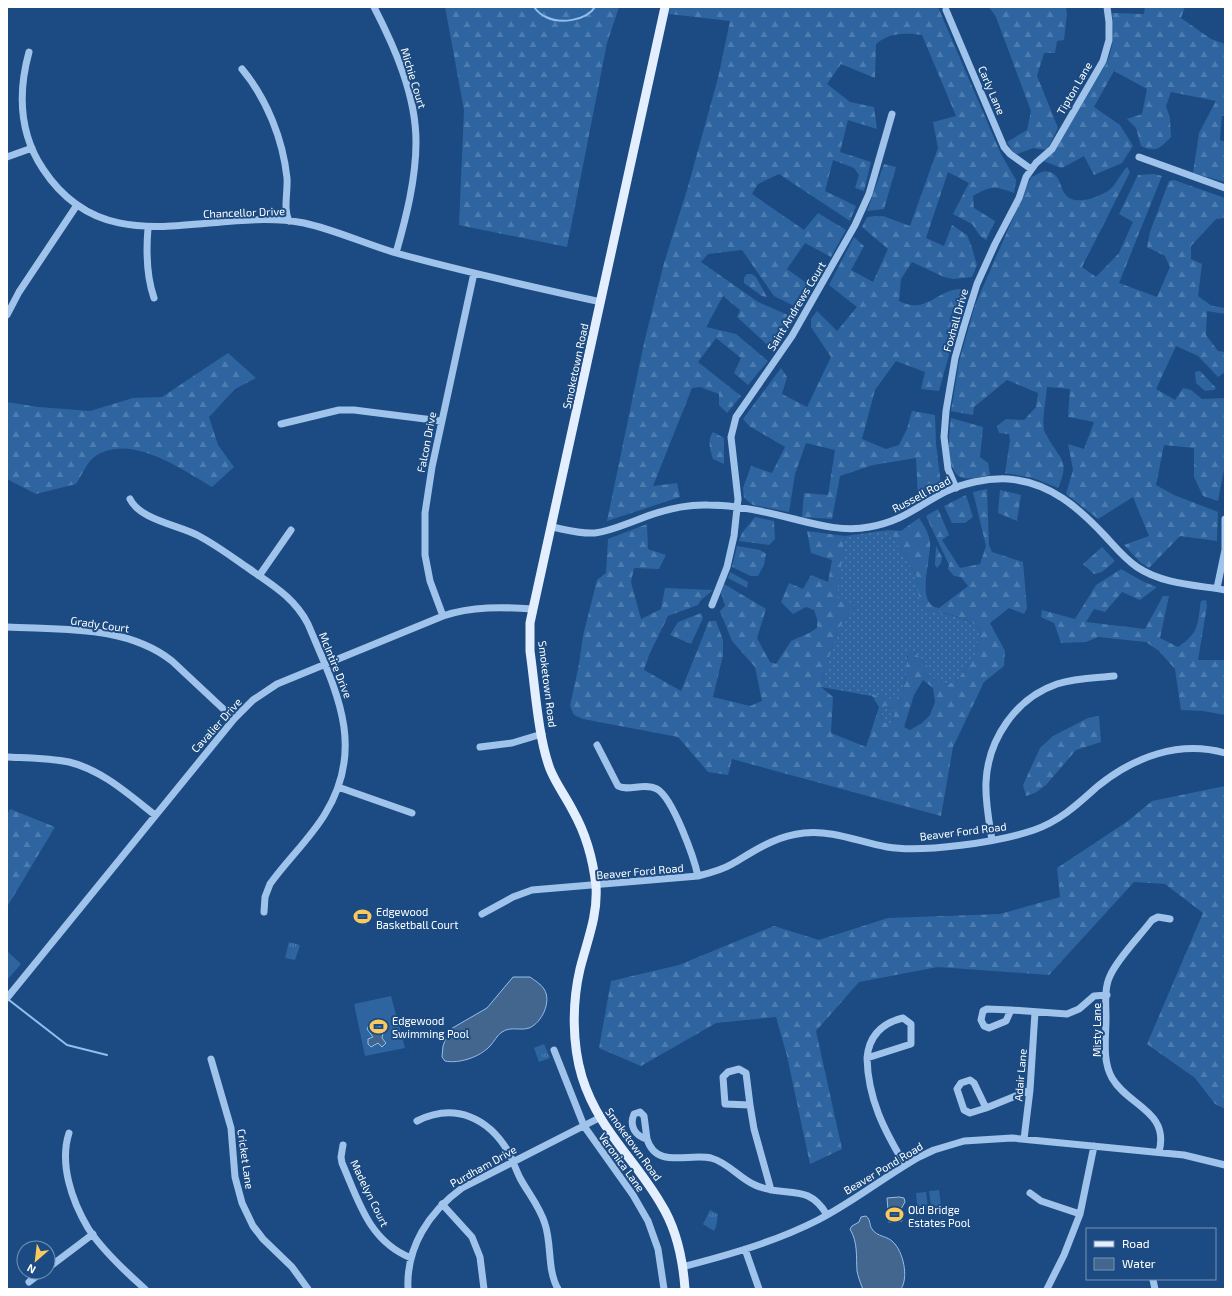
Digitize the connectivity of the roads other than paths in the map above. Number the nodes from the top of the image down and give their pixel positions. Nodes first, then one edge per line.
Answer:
1 (374, 7) edge
2 (665, 7) edge
3 (1107, 7) edge
4 (946, 10) dead end
5 (29, 52) dead end
6 (242, 69) dead end
7 (892, 114) dead end
8 (32, 148) junction
9 (7, 157) edge
10 (1139, 157) dead end
11 (1031, 169) junction
12 (1225, 188) edge
13 (77, 205) junction
14 (289, 221) junction
15 (148, 228) junction
16 (396, 253) junction
17 (474, 274) junction
18 (154, 298) dead end
19 (601, 302) junction
20 (7, 315) edge
21 (441, 421) junction
22 (281, 424) dead end
23 (956, 488) junction
24 (130, 499) dead end
25 (738, 507) junction
26 (1225, 519) edge
27 (552, 527) junction
28 (291, 530) dead end
29 (259, 576) junction
30 (1221, 589) edge
31 (712, 605) dead end
32 (533, 608) junction
33 (443, 616) junction
34 (7, 627) edge
35 (325, 664) junction
36 (1114, 676) dead end
37 (234, 719) junction
38 (542, 734) junction
39 (597, 745) dead end
40 (480, 747) dead end
41 (1225, 753) edge
42 (7, 757) edge
43 (338, 787) junction
44 (412, 813) dead end
45 (155, 815) junction
46 (992, 840) junction
47 (698, 876) junction
48 (596, 886) junction
49 (264, 912) dead end
50 (482, 914) dead end
51 (1170, 919) dead end
52 (1106, 995) junction
53 (7, 998) edge
54 (1011, 1010) dead end
55 (1036, 1012) junction
56 (554, 1050) dead end
57 (868, 1058) junction
58 (211, 1059) dead end
59 (1030, 1090) junction
60 (750, 1105) junction
61 (986, 1108) junction
62 (599, 1118) junction
63 (417, 1121) dead end
64 (584, 1126) junction
65 (69, 1133) dead end
66 (647, 1139) dead end
67 (1024, 1139) junction
68 (343, 1145) dead end
69 (1094, 1146) junction
70 (1159, 1152) junction
71 (513, 1162) junction
72 (905, 1165) junction
73 (1225, 1165) edge
74 (771, 1190) junction
75 (1030, 1193) dead end
76 (442, 1204) junction
77 (1080, 1214) junction
78 (827, 1215) junction
79 (93, 1234) junction
80 (745, 1249) junction
81 (411, 1258) junction
82 (56, 1262) edge
83 (682, 1267) junction
84 (32, 1280) edge
85 (1154, 1280) dead end
86 (29, 1282) dead end
87 (145, 1289) edge
88 (308, 1289) edge
89 (408, 1289) edge
90 (484, 1289) edge
91 (558, 1289) edge
92 (664, 1289) edge
93 (685, 1289) edge
94 (759, 1289) edge
95 (1047, 1289) edge
96 (1155, 1289) edge

1 - 16 street, Michie Court
2 - 19 main road, Smoketown Road
3 - 11 street, Tipton Lane
4 - 11 street, Carly Lane
5 - 8 street, Chancellor Drive
6 - 14 street
7 - 25 street, Saint Andrews Court
8 - 9 street
8 - 13 street, Chancellor Drive
10 - 12 street
11 - 23 street, Foxhall Drive
13 - 15 street, Chancellor Drive
13 - 20 street
14 - 15 street, Chancellor Drive
14 - 16 street, Chancellor Drive
15 - 18 street
16 - 17 street, Chancellor Drive
17 - 19 street, Chancellor Drive
17 - 21 street, Falcon Drive
19 - 27 main road, Smoketown Road
21 - 22 street
21 - 33 street, Falcon Drive
23 - 25 street, Russell Road
23 - 30 street, Russell Road
24 - 29 street, McIntire Drive
25 - 27 street, Russell Road
25 - 31 street, Saint Andrews Court
26 - 30 street
27 - 32 main road, Smoketown Road
28 - 29 street
29 - 35 street, McIntire Drive
32 - 33 street, Cavalier Drive
32 - 38 main road, Smoketown Road
33 - 35 street, Cavalier Drive
34 - 37 street, Grady Court
35 - 37 street, Cavalier Drive
35 - 43 street, McIntire Drive
36 - 46 street
37 - 45 street, Cavalier Drive
38 - 40 street
38 - 48 main road, Smoketown Road
39 - 47 street
41 - 46 street, Beaver Ford Road
42 - 45 street
43 - 44 street
43 - 49 street, McIntire Drive
45 - 53 street, Cavalier Drive
46 - 47 street, Beaver Ford Road
47 - 48 street, Beaver Ford Road
48 - 50 street, Beaver Ford Road
48 - 62 main road, Smoketown Road
51 - 52 street, Misty Lane
52 - 55 street
52 - 70 street, Misty Lane
54 - 55 street
55 - 59 street, Adair Lane
56 - 64 street, Veronica Lane
57 - 57 street
57 - 72 street
58 - 88 street, Cricket Lane
59 - 61 street
59 - 67 street, Adair Lane
60 - 60 street
60 - 74 street
61 - 61 street
62 - 64 street, Purdham Drive
62 - 83 main road, Smoketown Road
63 - 71 street
64 - 71 street, Purdham Drive
64 - 92 street, Veronica Lane
65 - 79 street
66 - 74 street
67 - 69 street, Beaver Pond Road
67 - 72 street, Beaver Pond Road
68 - 81 street, Madelyn Court
69 - 70 street, Beaver Pond Road
69 - 77 street
70 - 73 street, Beaver Pond Road
71 - 76 street, Purdham Drive
71 - 91 street
72 - 78 street, Beaver Pond Road
74 - 78 street
75 - 77 street
76 - 81 street, Purdham Drive
76 - 90 street
77 - 95 street
78 - 80 street, Beaver Pond Road
79 - 82 street
79 - 87 street
80 - 83 street, Beaver Pond Road
80 - 94 street
81 - 89 street, Purdham Drive
83 - 93 main road, Smoketown Road
84 - 86 street
85 - 96 street

